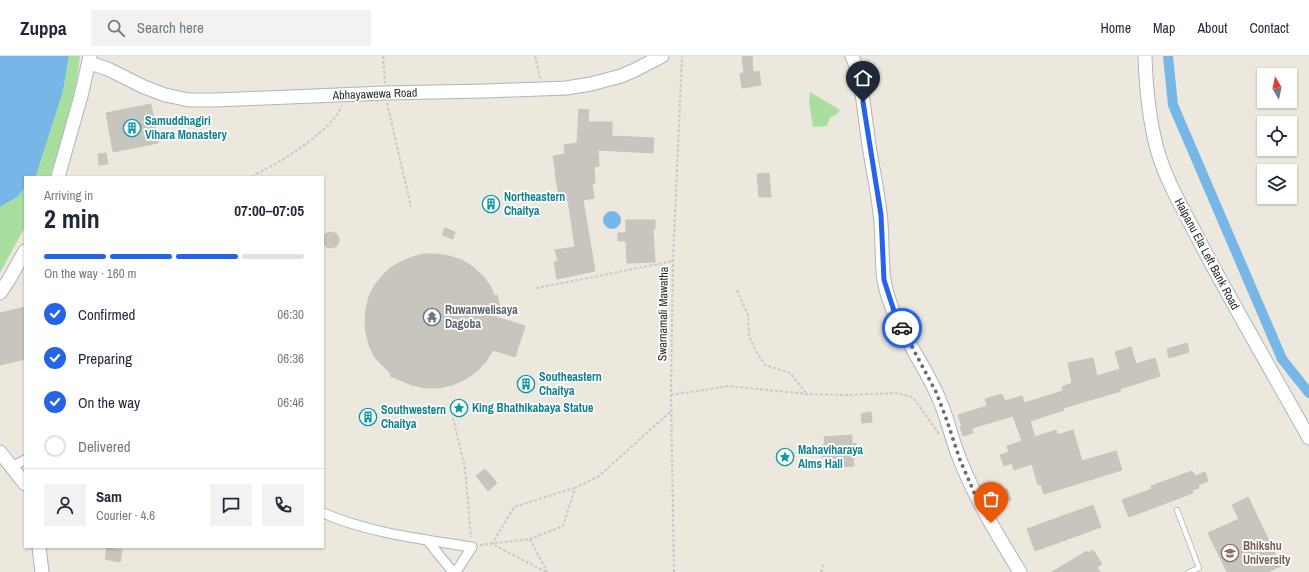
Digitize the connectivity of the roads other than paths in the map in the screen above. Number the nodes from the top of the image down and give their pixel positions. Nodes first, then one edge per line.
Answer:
1 (662, 56) edge
2 (852, 56) edge
3 (1145, 56) edge
4 (90, 59) edge
5 (58, 176) edge
6 (24, 253) edge
7 (0, 293) edge
8 (1309, 438) edge
9 (0, 452) edge
10 (24, 460) edge
11 (11, 467) junction
12 (24, 483) edge
13 (1177, 510) dead end
14 (324, 513) edge
15 (427, 540) junction
16 (39, 548) edge
17 (42, 572) edge
18 (453, 572) edge
19 (456, 572) edge
20 (1020, 572) edge
21 (1189, 572) edge

1 - 4 main road, Abhayawewa Road
2 - 20 main road
3 - 8 main road, Halpanu Ela Left Bank Road
4 - 5 main road
6 - 7 main road
9 - 11 main road
10 - 11 street
11 - 12 main road
13 - 21 lane
14 - 15 street
15 - 18 street
15 - 19 street
16 - 17 main road

